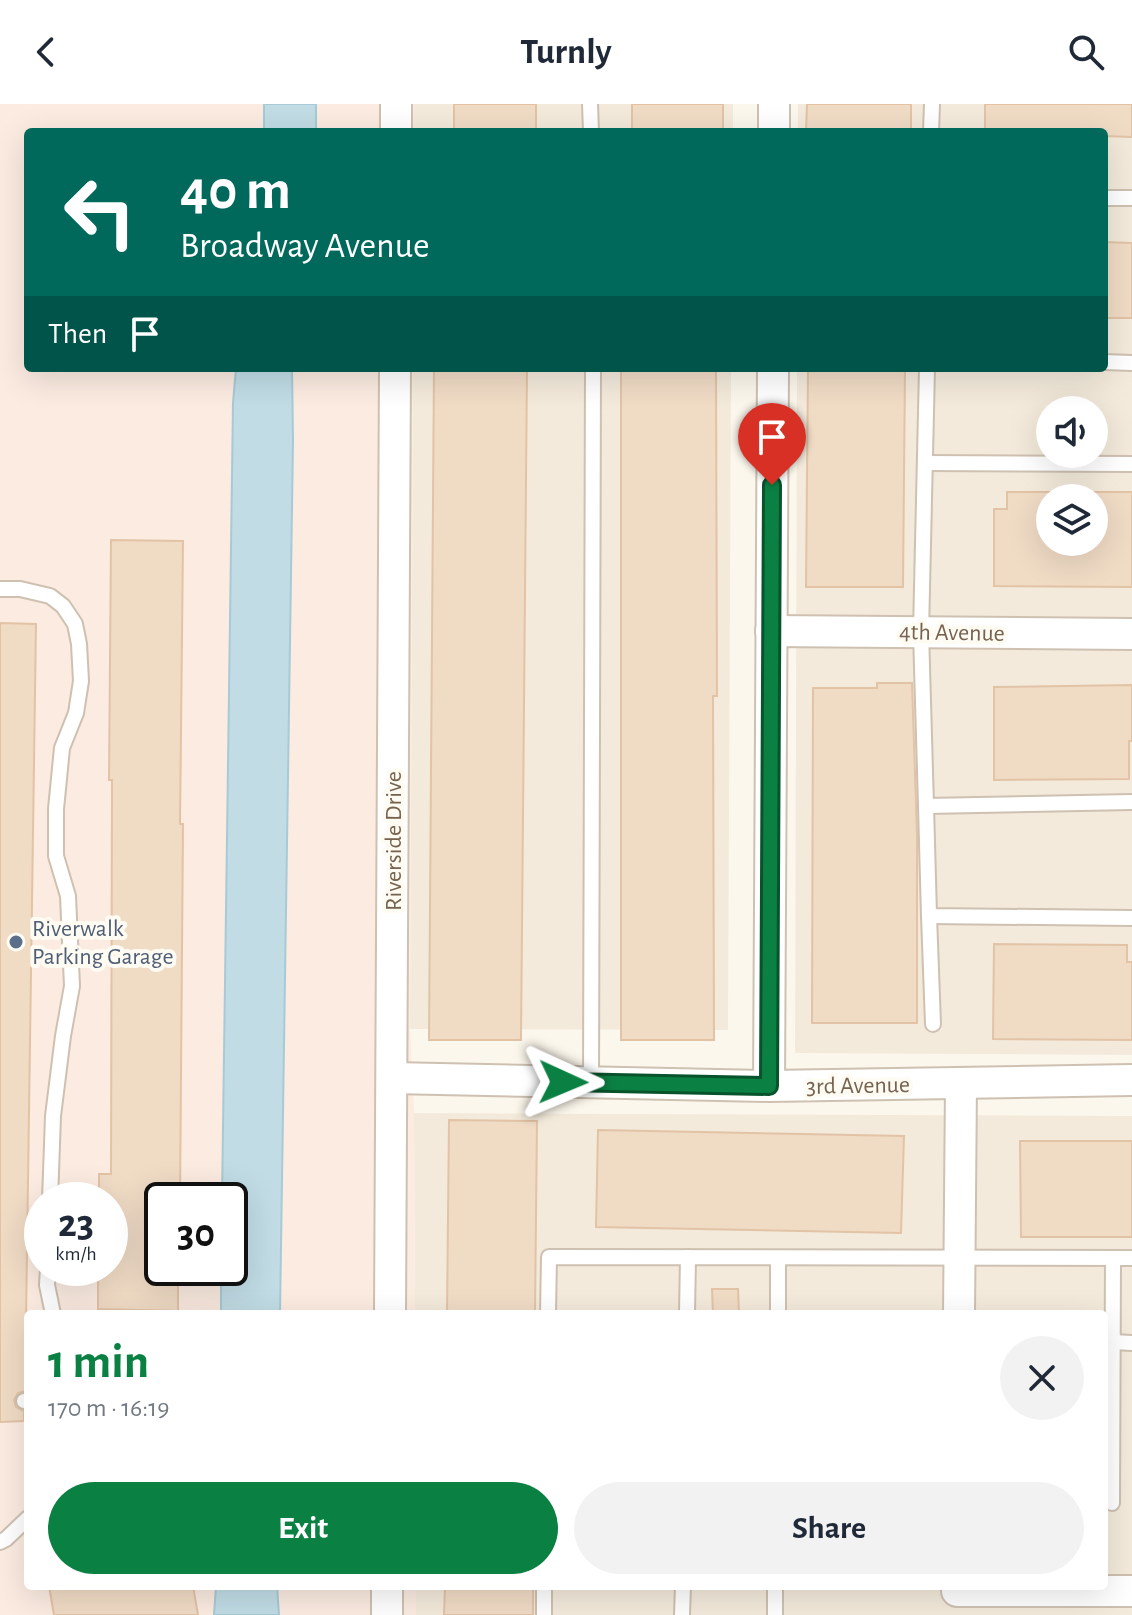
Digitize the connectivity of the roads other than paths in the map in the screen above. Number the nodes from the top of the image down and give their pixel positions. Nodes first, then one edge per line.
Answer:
1 (396, 104) edge
2 (590, 104) edge
3 (774, 104) edge
4 (932, 104) edge
5 (396, 128) edge
6 (591, 128) edge
7 (774, 128) edge
8 (931, 128) edge
9 (1108, 198) edge
10 (1132, 198) edge
11 (1108, 362) edge
12 (1132, 363) edge
13 (395, 372) edge
14 (593, 372) edge
15 (773, 372) edge
16 (927, 372) edge
17 (925, 463) junction
18 (1132, 464) edge
19 (0, 589) edge
20 (771, 631) junction
21 (921, 632) junction
22 (1132, 634) edge
23 (1132, 802) edge
24 (926, 806) junction
25 (929, 916) junction
26 (1132, 918) edge
27 (933, 1024) dead end
28 (392, 1078) junction
29 (1132, 1080) edge
30 (591, 1082) junction
31 (961, 1083) junction
32 (769, 1086) junction
33 (51, 1182) edge
34 (688, 1257) junction
35 (960, 1257) junction
36 (778, 1258) junction
37 (1113, 1258) junction
38 (1132, 1258) edge
39 (47, 1286) edge
40 (52, 1310) edge
41 (390, 1310) edge
42 (548, 1310) edge
43 (687, 1310) edge
44 (778, 1310) edge
45 (959, 1310) edge
46 (1113, 1342) junction
47 (1132, 1343) edge
48 (1112, 1503) dead end
49 (24, 1522) edge
50 (0, 1542) edge
51 (387, 1590) edge
52 (544, 1590) edge
53 (683, 1590) edge
54 (775, 1590) edge
55 (1132, 1591) edge
56 (957, 1597) edge
57 (387, 1615) edge
58 (544, 1615) edge
59 (682, 1615) edge
60 (775, 1615) edge

1 - 5 street
2 - 6 lane
3 - 7 street
4 - 8 lane
9 - 10 lane
11 - 12 lane
13 - 28 street, Riverside Drive
14 - 30 lane
15 - 20 street
16 - 17 lane
17 - 18 lane
17 - 21 lane
19 - 33 lane
20 - 21 street, 4th Avenue
20 - 32 street
21 - 22 street, 4th Avenue
21 - 24 lane
23 - 24 lane
24 - 25 lane
25 - 26 lane
25 - 27 lane
28 - 30 street, 3rd Avenue
28 - 41 street, Riverside Drive
29 - 31 street, 3rd Avenue
30 - 32 street, 3rd Avenue
31 - 32 street, 3rd Avenue
31 - 35 street
34 - 36 lane
34 - 42 lane
34 - 43 lane
35 - 36 lane
35 - 37 lane
35 - 45 street
36 - 44 lane
37 - 38 lane
37 - 46 lane
39 - 40 lane
46 - 47 lane
46 - 48 lane
49 - 50 lane
51 - 57 street
52 - 58 lane
53 - 59 lane
54 - 60 lane
55 - 56 street

